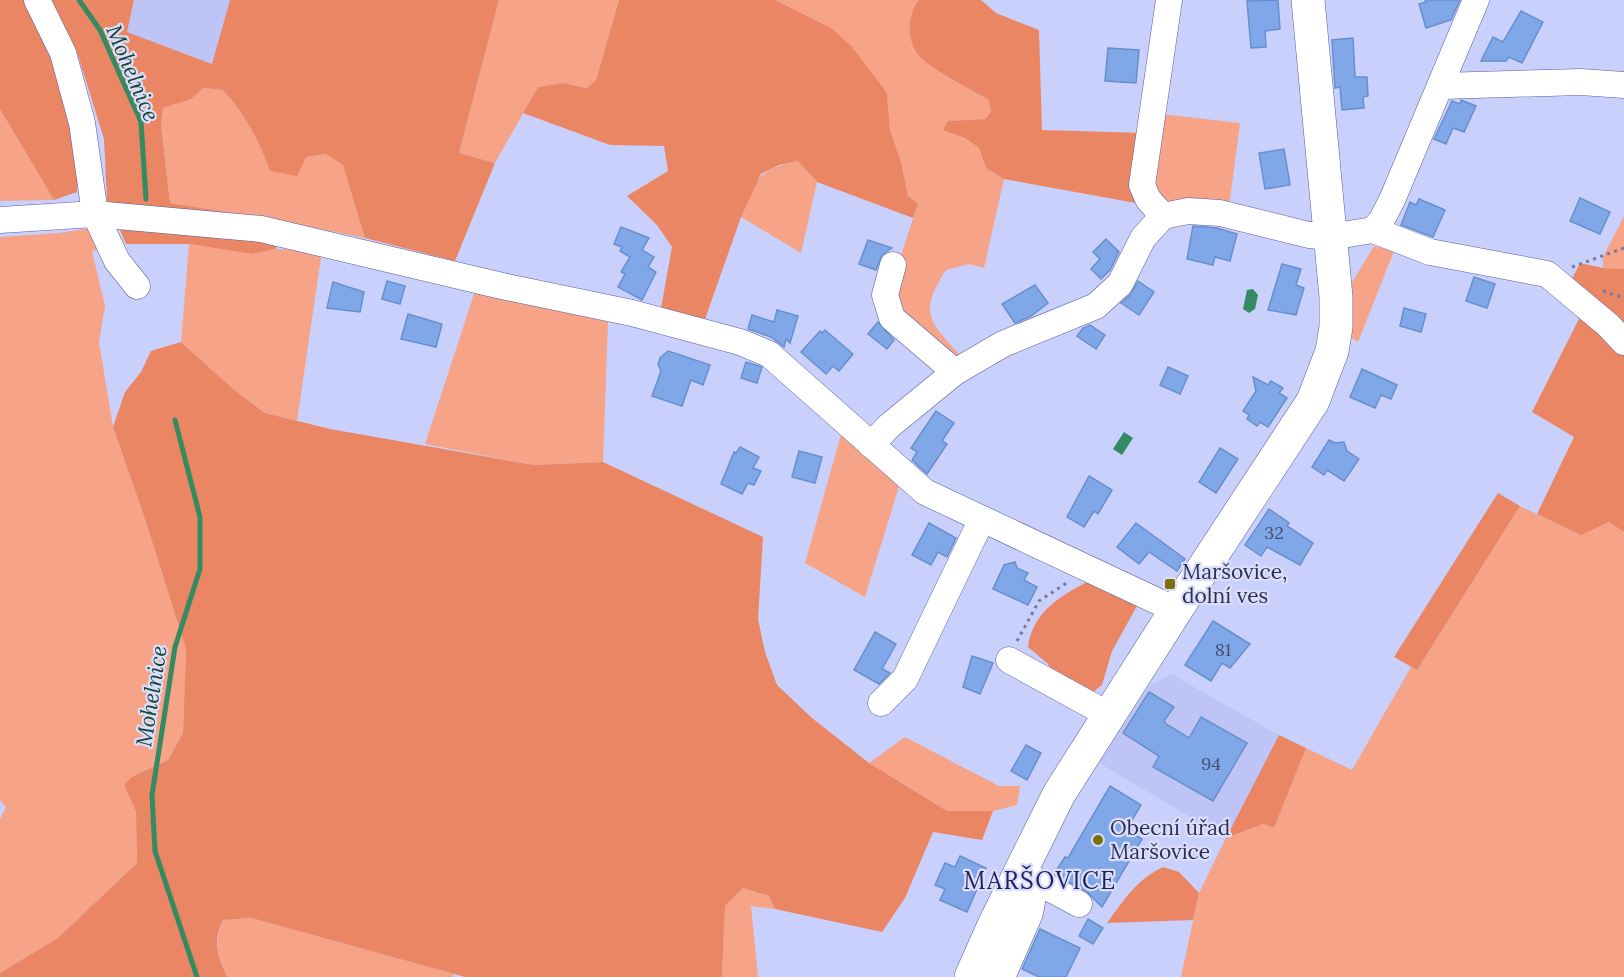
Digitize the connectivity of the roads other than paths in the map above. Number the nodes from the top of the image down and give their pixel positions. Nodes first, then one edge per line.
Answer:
1 (37, 0) edge
2 (1169, 0) edge
3 (1308, 0) edge
4 (1476, 0) edge
5 (1624, 85) edge
6 (1441, 86) junction
7 (95, 214) junction
8 (1163, 216) junction
9 (0, 220) edge
10 (1373, 230) junction
11 (1330, 237) junction
12 (893, 265) dead end
13 (137, 285) dead end
14 (1624, 342) edge
15 (955, 372) junction
16 (871, 445) junction
17 (982, 519) junction
18 (1176, 610) junction
19 (1009, 660) road end
20 (881, 703) dead end
21 (1109, 716) junction
22 (1028, 876) junction
23 (1079, 904) dead end
24 (971, 977) edge
25 (1002, 977) edge

1 - 7 street
2 - 8 street
3 - 11 main road
4 - 6 street
5 - 6 street
6 - 10 street
7 - 9 street
7 - 13 street
7 - 16 street
8 - 11 street
8 - 15 street
10 - 11 street
10 - 14 street
11 - 18 main road
12 - 15 street
15 - 16 street
16 - 17 street
17 - 18 street
17 - 20 street
18 - 21 main road
19 - 21 street
21 - 22 main road
22 - 23 street
22 - 24 main road
22 - 25 street

